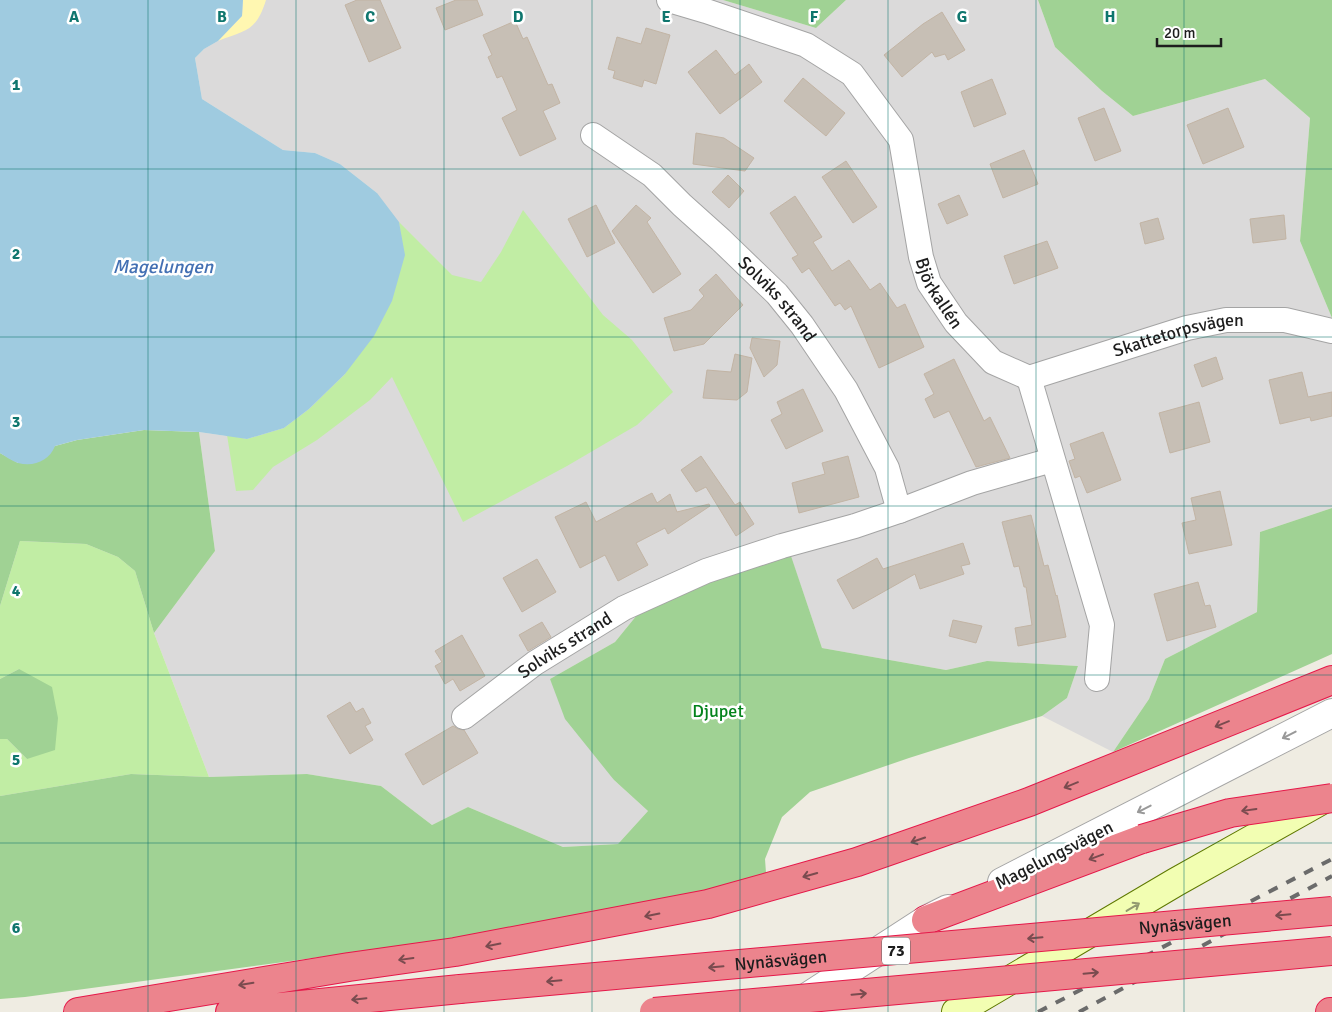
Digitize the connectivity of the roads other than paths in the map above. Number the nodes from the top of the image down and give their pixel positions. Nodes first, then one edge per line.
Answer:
1 (669, 0) edge
2 (593, 135) dead end
3 (1332, 331) edge
4 (1029, 378) junction
5 (1052, 460) junction
6 (900, 511) junction
7 (1097, 679) dead end
8 (1332, 680) edge
9 (1332, 713) edge
10 (464, 717) dead end
11 (1332, 794) edge
12 (1332, 798) edge
13 (1332, 911) edge
14 (926, 920) junction
15 (1332, 951) edge
16 (78, 1012) edge
17 (230, 1012) edge
18 (654, 1012) edge
19 (784, 1012) edge
20 (956, 1012) edge

1 - 4 street, Björkallén
2 - 6 street, Solviks strand
3 - 4 street, Skattetorpsvägen
4 - 5 street
5 - 6 street, Solviks strand
5 - 7 street
6 - 10 street, Solviks strand
8 -> 16 highway
9 -> 14 street, Magelungsvägen
20 -> 11 main road
12 -> 14 highway, bridge
13 -> 17 highway, Nynäsvägen / 73, bridge
14 - 19 street, Magelungsvägen
18 -> 15 highway, 73, bridge

